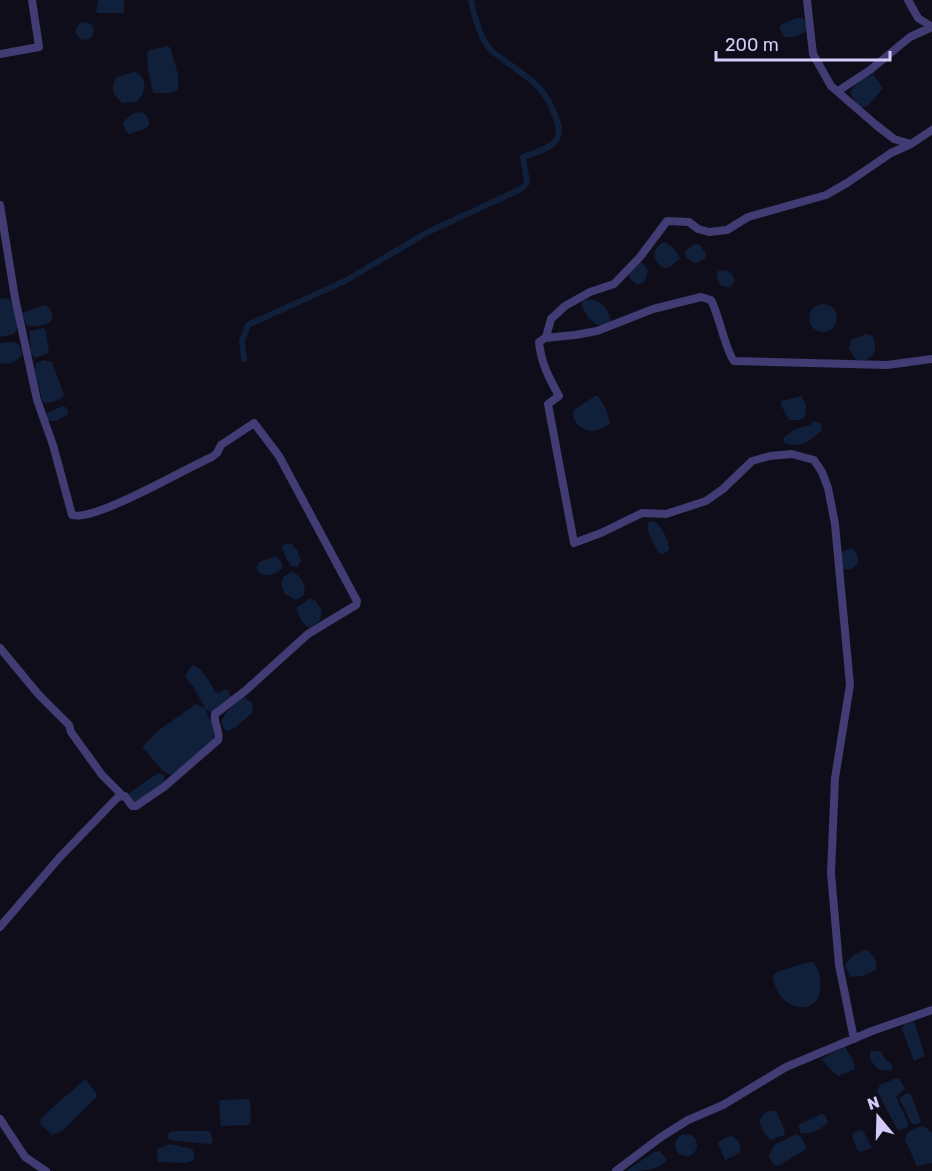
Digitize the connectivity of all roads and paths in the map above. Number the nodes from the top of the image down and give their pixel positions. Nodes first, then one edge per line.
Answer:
1 (32, 0) edge
2 (807, 0) edge
3 (908, 0) edge
4 (0, 54) edge
5 (837, 91) junction
6 (932, 130) edge
7 (912, 144) junction
8 (0, 205) edge
9 (546, 338) junction
10 (932, 359) edge
11 (0, 648) edge
12 (122, 795) junction
13 (0, 927) edge
14 (932, 1010) edge
15 (854, 1039) junction
16 (0, 1119) edge
17 (46, 1171) edge
18 (616, 1171) edge

1 - 4 street
2 - 5 street
3 - 5 street
5 - 7 street
6 - 7 street
7 - 9 street
8 - 12 street
9 - 10 street
9 - 15 street
11 - 12 street
12 - 13 street
14 - 15 street
15 - 18 street
16 - 17 street

